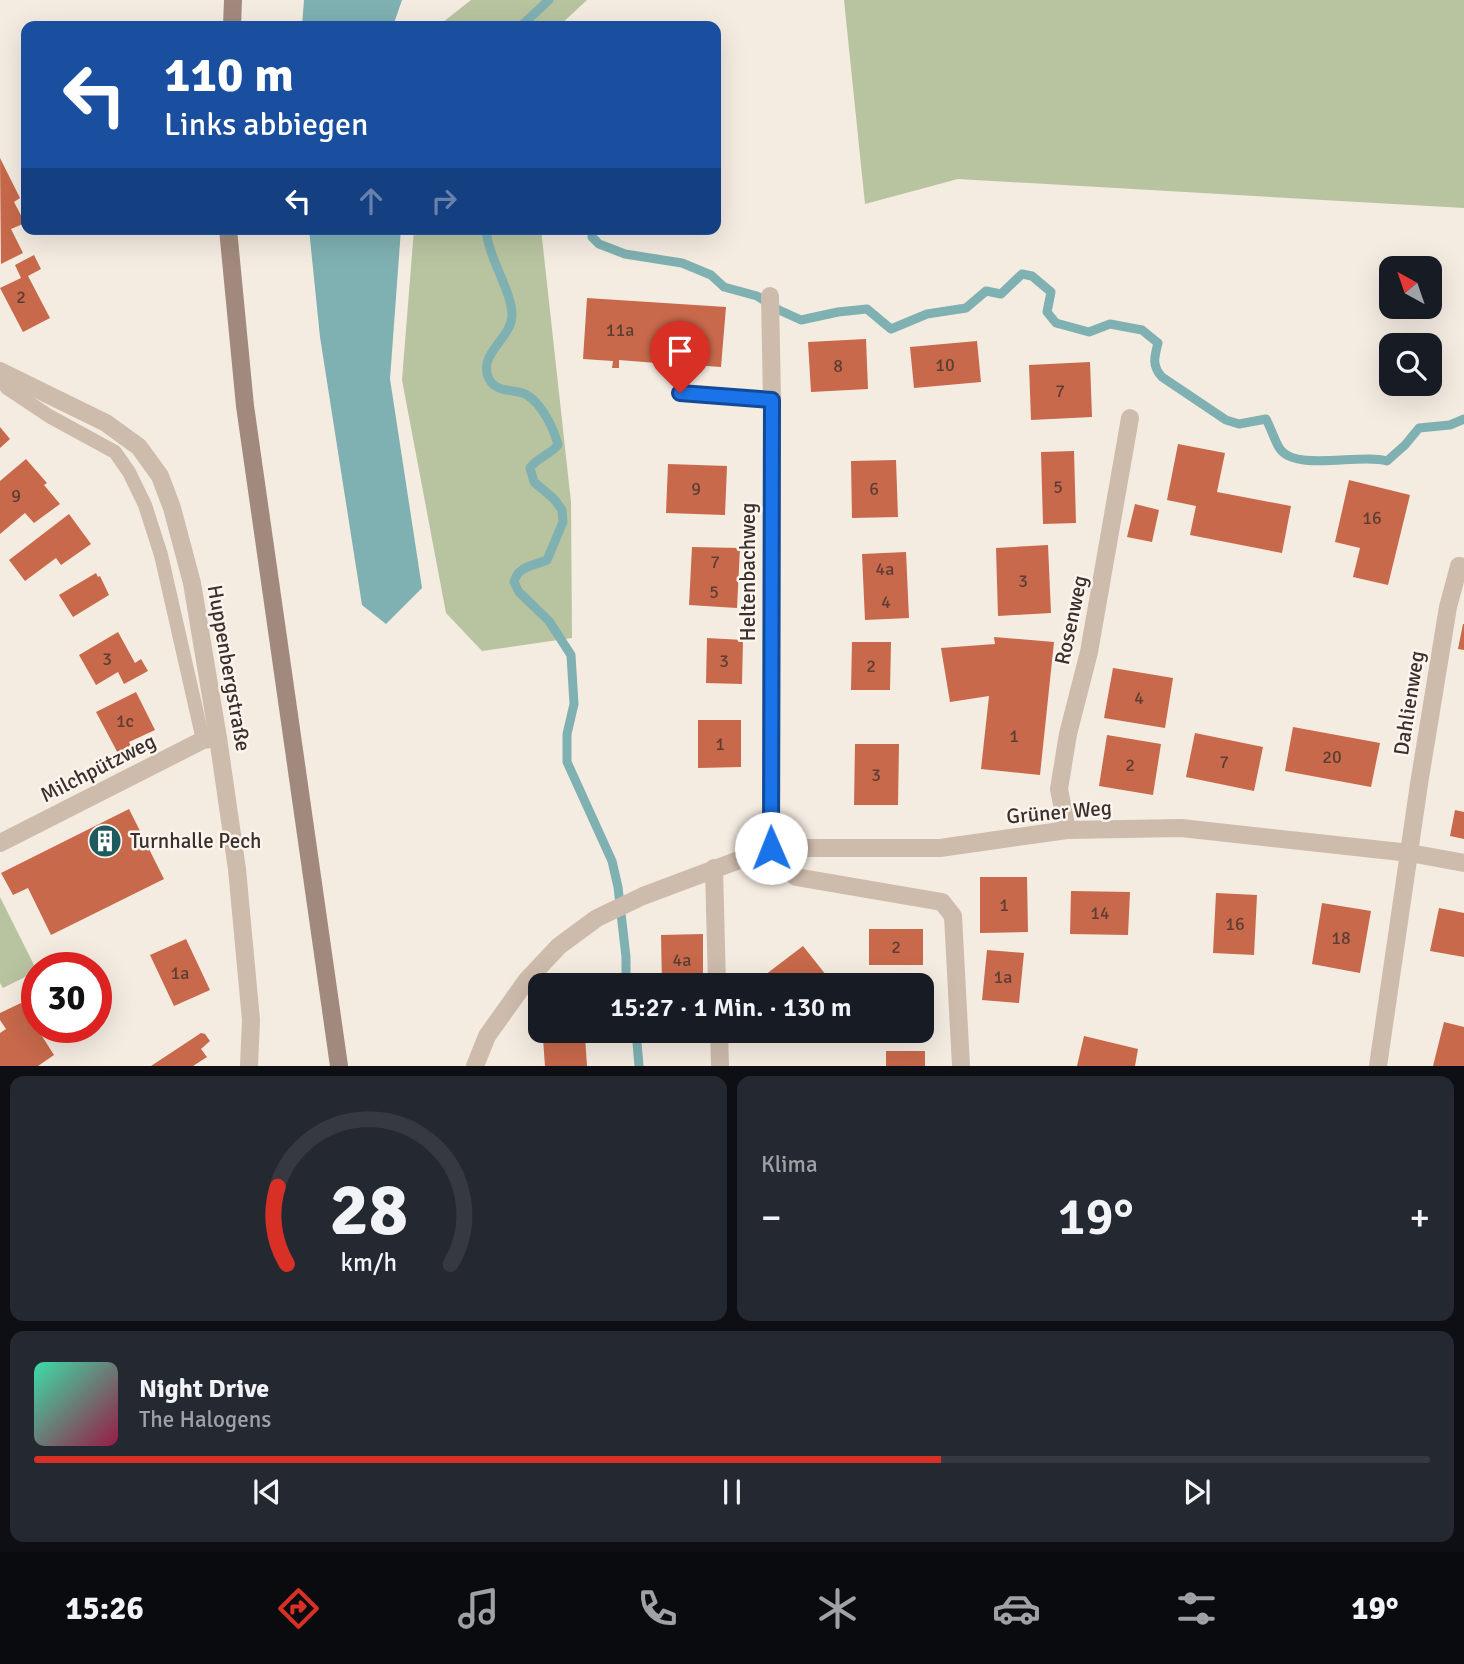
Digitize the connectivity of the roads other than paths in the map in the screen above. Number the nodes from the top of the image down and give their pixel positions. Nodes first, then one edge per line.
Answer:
1 (233, 0) edge
2 (232, 21) edge
3 (229, 235) edge
4 (770, 296) dead end
5 (0, 373) edge
6 (680, 393) dead end
7 (772, 400) junction
8 (1130, 418) dead end
9 (1464, 567) edge
10 (210, 739) junction
11 (1066, 830) junction
12 (0, 843) edge
13 (771, 848) junction
14 (1410, 853) junction
15 (1464, 863) edge
16 (714, 868) junction
17 (717, 973) edge
18 (719, 1043) edge
19 (249, 1066) edge
20 (339, 1066) edge
21 (475, 1066) edge
22 (720, 1066) edge
23 (961, 1066) edge
24 (1378, 1066) edge

1 - 2 main road
3 - 20 main road
4 - 7 street, Heltenbachweg
5 - 10 lane
5 - 10 street, Huppenbergstraße
6 - 7 lane
7 - 13 street, Heltenbachweg
8 - 11 street, Rosenweg
9 - 14 street, Dahlienweg
10 - 12 street, Milchpützweg
10 - 19 street, Huppenbergstraße
11 - 13 street, Grüner Weg
11 - 14 street, Grüner Weg
13 - 16 street, Grüner Weg
13 - 23 street
14 - 15 street, Grüner Weg
14 - 24 street
16 - 17 street
16 - 21 street, Grüner Weg
18 - 22 street

